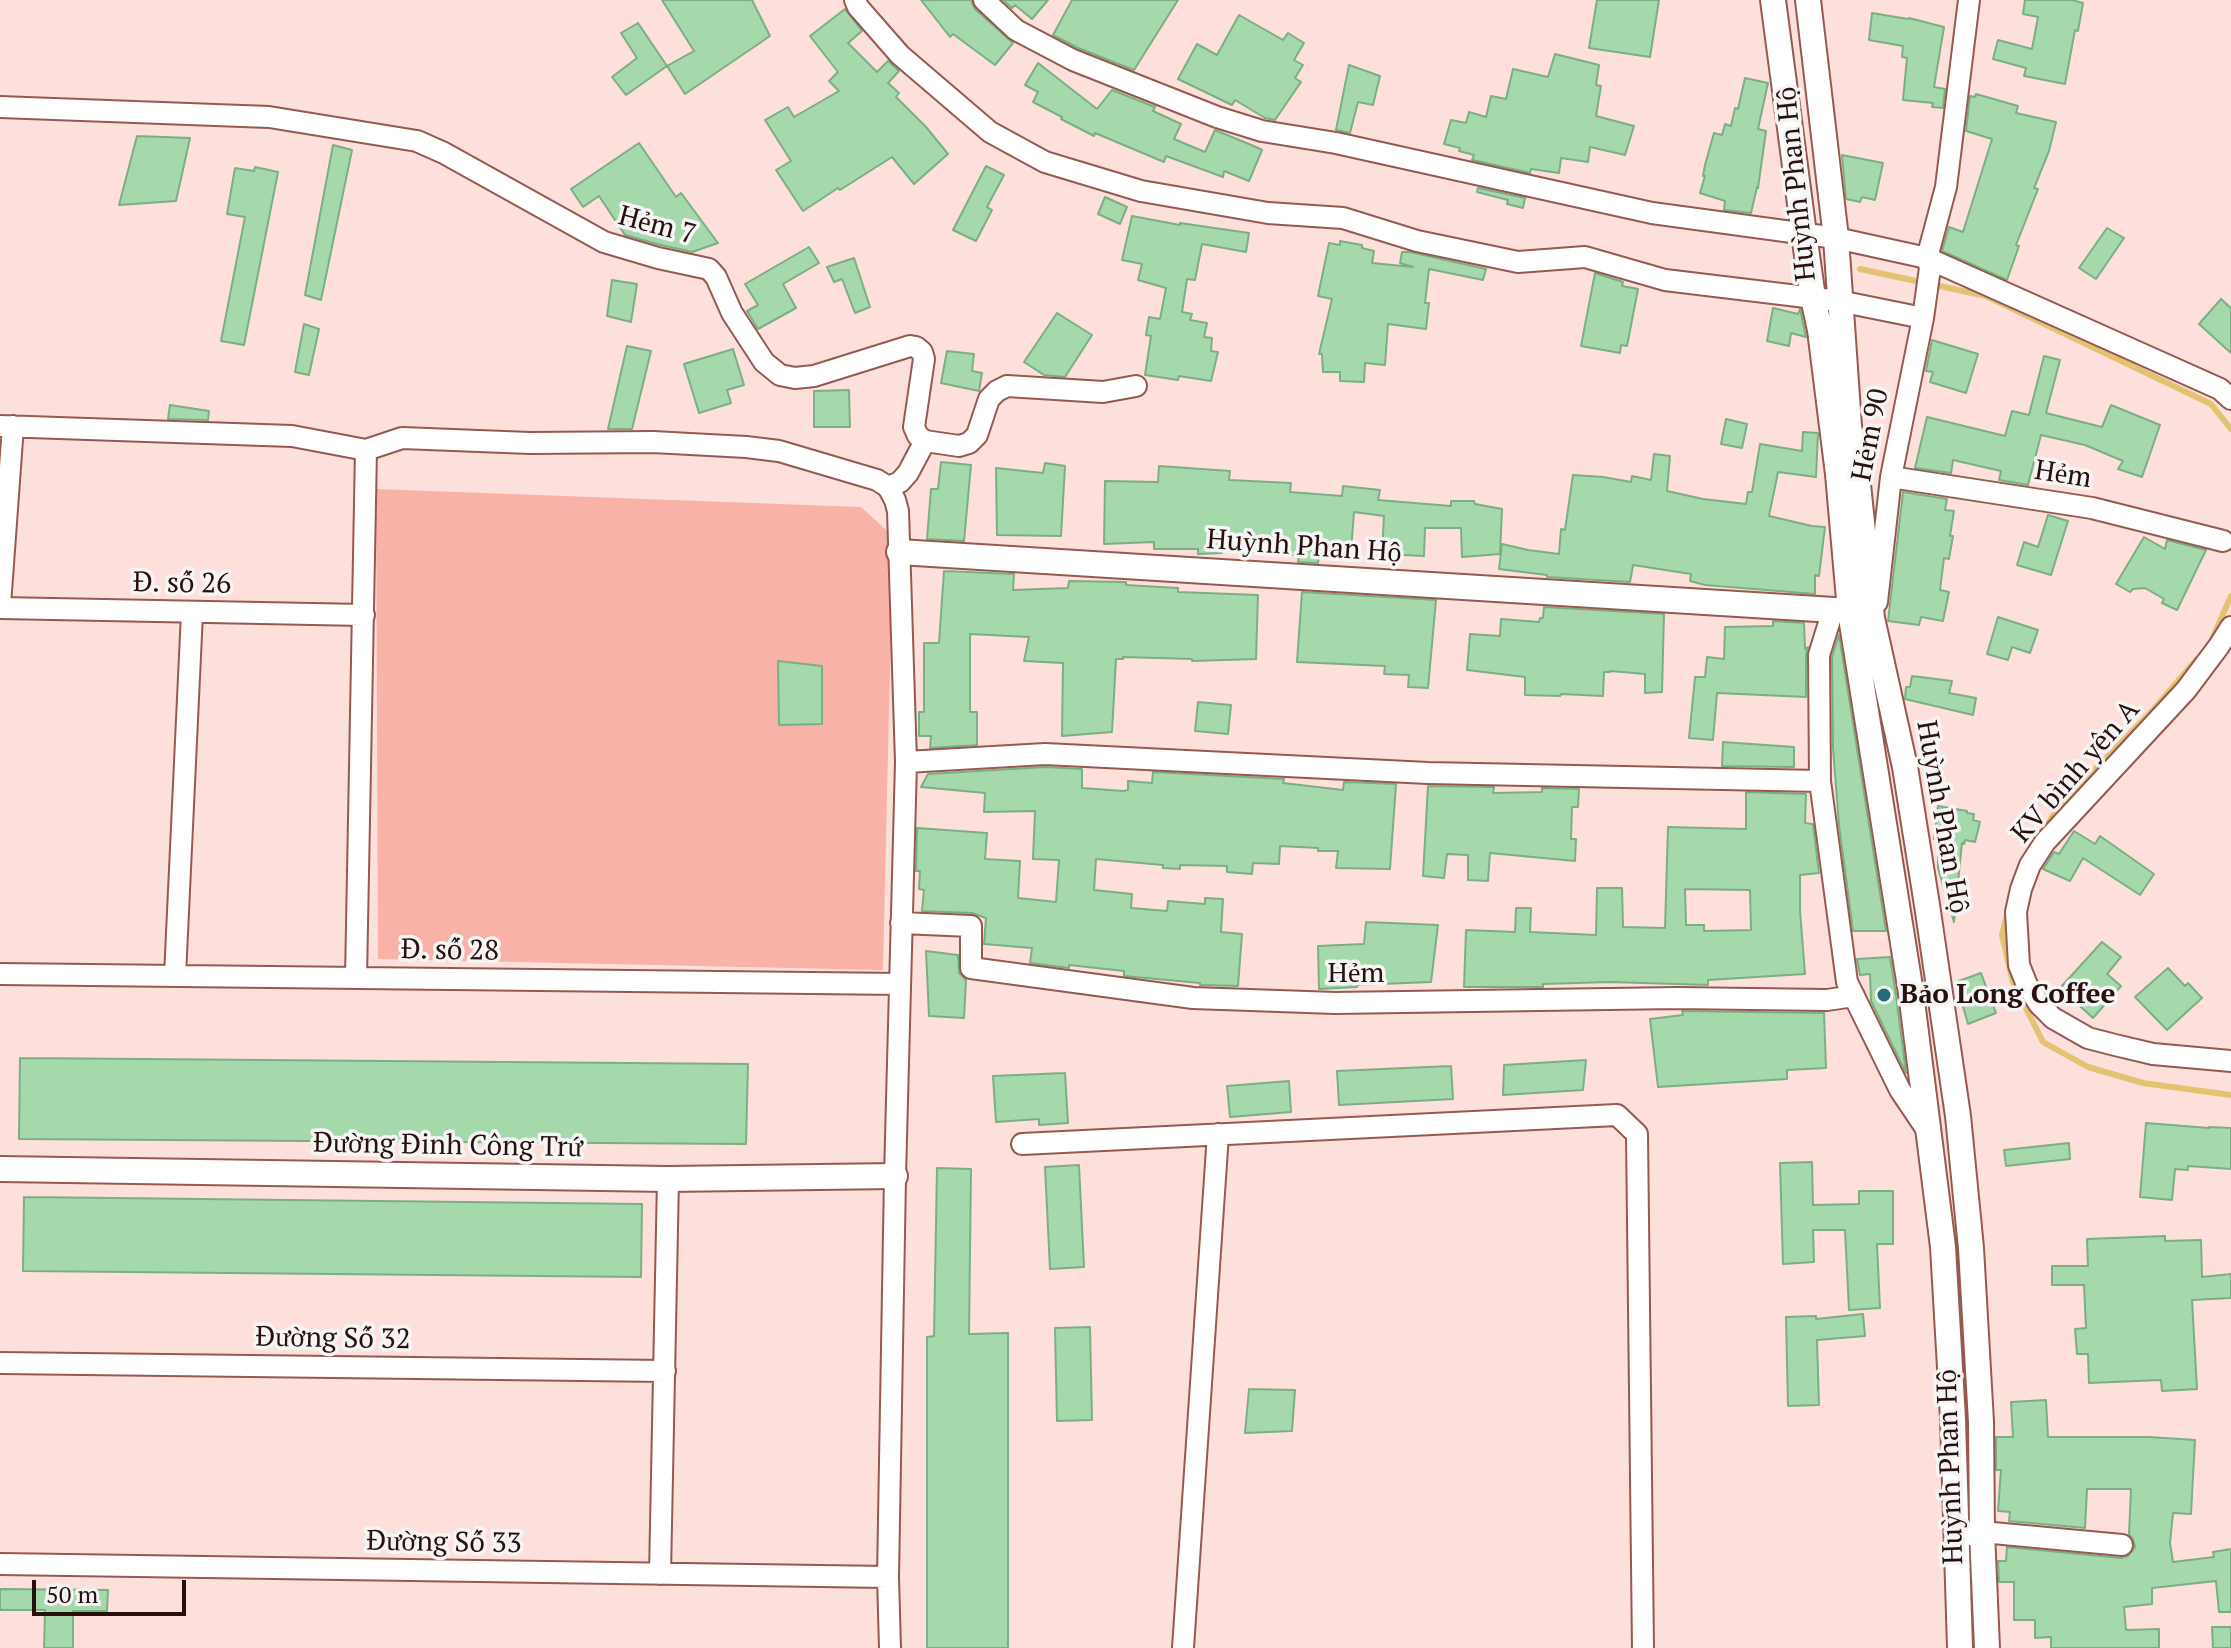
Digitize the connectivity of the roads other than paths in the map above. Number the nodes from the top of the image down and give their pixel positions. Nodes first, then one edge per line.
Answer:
1 (855, 0) edge
2 (984, 0) edge
3 (1773, 0) edge
4 (1808, 0) edge
5 (1969, 0) edge
6 (0, 107) edge
7 (1804, 234) junction
8 (1836, 238) junction
9 (1929, 263) junction
10 (1813, 298) junction
11 (1839, 301) junction
12 (1923, 313) junction
13 (1136, 386) dead end
14 (2231, 399) edge
15 (6, 426) edge
16 (925, 441) junction
17 (366, 450) junction
18 (1891, 477) junction
19 (888, 487) junction
20 (2223, 541) dead end
21 (899, 552) junction
22 (0, 606) edge
23 (192, 613) junction
24 (1852, 613) junction
25 (364, 615) junction
26 (2231, 627) edge
27 (906, 762) junction
28 (1820, 781) junction
29 (901, 923) junction
30 (0, 974) edge
31 (175, 976) junction
32 (356, 978) junction
33 (900, 984) junction
34 (1854, 996) junction
35 (2231, 1061) edge
36 (1929, 1133) junction
37 (1218, 1134) junction
38 (1022, 1144) dead end
39 (0, 1169) edge
40 (895, 1176) junction
41 (668, 1179) junction
42 (0, 1363) edge
43 (665, 1371) junction
44 (1982, 1532) junction
45 (1955, 1540) junction
46 (2122, 1545) dead end
47 (0, 1564) edge
48 (660, 1574) junction
49 (888, 1577) junction
50 (890, 1648) edge
51 (1183, 1648) edge
52 (1643, 1648) edge
53 (1960, 1648) edge
54 (1987, 1648) edge

1 - 10 street
2 - 7 street
3 - 7 street, Huỳnh Phan Hộ
4 - 8 street, Huỳnh Phan Hộ
5 - 9 street, Hẻm 90
6 - 16 street, Hẻm 7
7 - 8 street
7 - 10 street, Huỳnh Phan Hộ
8 - 9 street
8 - 11 street, Huỳnh Phan Hộ
9 - 12 street, Hẻm 90
9 - 14 street
10 - 11 street
10 - 24 street, Huỳnh Phan Hộ
11 - 12 street
11 - 24 street, Huỳnh Phan Hộ
12 - 18 street, Hẻm 90
13 - 16 street
15 - 17 street
15 - 22 street
16 - 19 street
17 - 19 street
17 - 25 street
18 - 20 street, Hẻm
18 - 24 street, Hẻm 90
19 - 21 street
21 - 24 street, Huỳnh Phan Hộ
21 - 27 street
22 - 23 street, Đ. số 26
23 - 25 street, Đ. số 26
23 - 31 street
24 - 28 street, Hẻm 90
24 - 36 street, Huỳnh Phan Hộ
24 - 44 street, Huỳnh Phan Hộ
25 - 32 street
26 - 35 street, KV bình yên A
27 - 28 street
27 - 29 street
28 - 34 street, Hẻm 90
29 - 33 street
29 - 34 street, Hẻm
30 - 31 street, Đ. số 28
31 - 32 street, Đ. số 28
32 - 33 street, Đ. số 28
33 - 40 street
34 - 36 street, Hẻm 90
36 - 45 street, Huỳnh Phan Hộ
37 - 38 street
37 - 51 street
37 - 52 street
39 - 41 street, Đường Đinh Công Trứ
40 - 41 street, Đường Đinh Công Trứ
40 - 49 street
41 - 43 street
42 - 43 street, Đường Số 32
43 - 48 street
44 - 45 street
44 - 46 street
44 - 54 street, Huỳnh Phan Hộ
45 - 53 street, Huỳnh Phan Hộ
47 - 48 street, Đường Số 33
48 - 49 street, Đường Số 33
49 - 50 street

